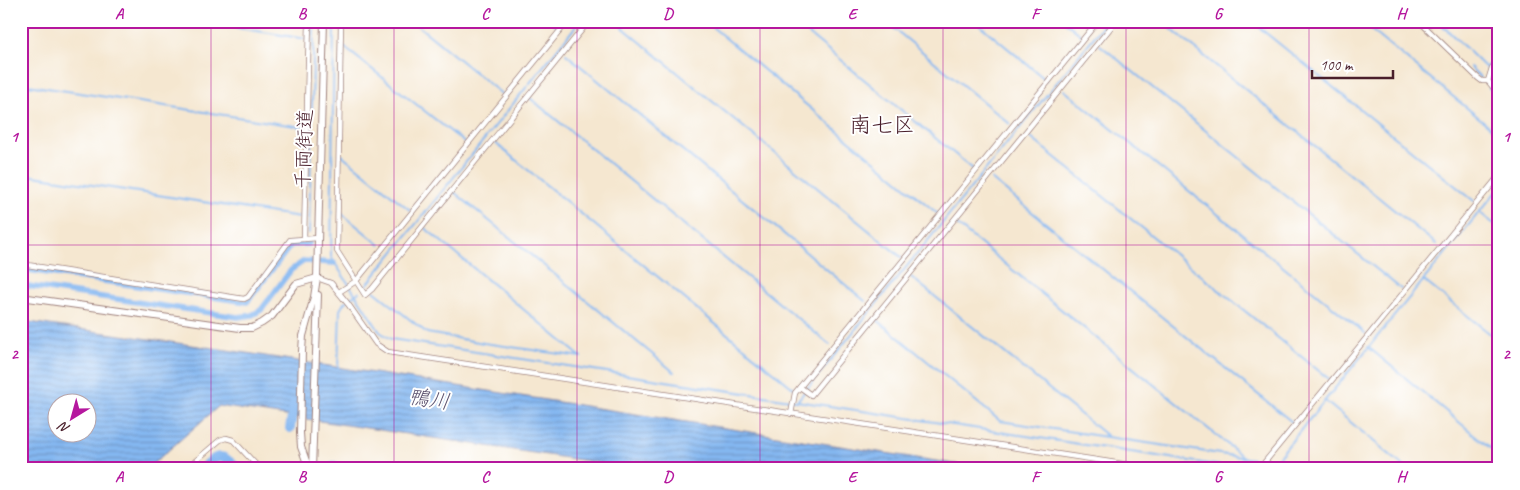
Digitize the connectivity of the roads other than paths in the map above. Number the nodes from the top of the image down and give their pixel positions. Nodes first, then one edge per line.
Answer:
1 (309, 21) edge
2 (324, 21) edge
3 (341, 21) edge
4 (568, 21) edge
5 (589, 21) edge
6 (1098, 21) edge
7 (1116, 21) edge
8 (1419, 21) edge
9 (1499, 59) edge
10 (1488, 81) junction
11 (1499, 92) edge
12 (1499, 176) edge
13 (318, 238) junction
14 (304, 239) junction
15 (21, 264) edge
16 (317, 278) junction
17 (355, 282) junction
18 (342, 291) junction
19 (21, 298) edge
20 (803, 389) junction
21 (791, 412) junction
22 (1262, 468) edge
23 (186, 469) edge
24 (260, 469) edge
25 (310, 469) edge
26 (1156, 469) edge

1 - 14 street
2 - 13 street, 千両街道
3 - 17 street
4 - 17 street
5 - 17 street
6 - 20 street
7 - 20 street
8 - 10 street
9 - 10 street
10 - 11 street
12 - 22 street
13 - 14 street
13 - 16 street, 千両街道
14 - 15 street
16 - 18 street
16 - 19 street
16 - 25 street, 千両街道
16 - 25 street, 千両街道
17 - 18 street
18 - 21 street
20 - 21 street
21 - 26 street
23 - 24 street

